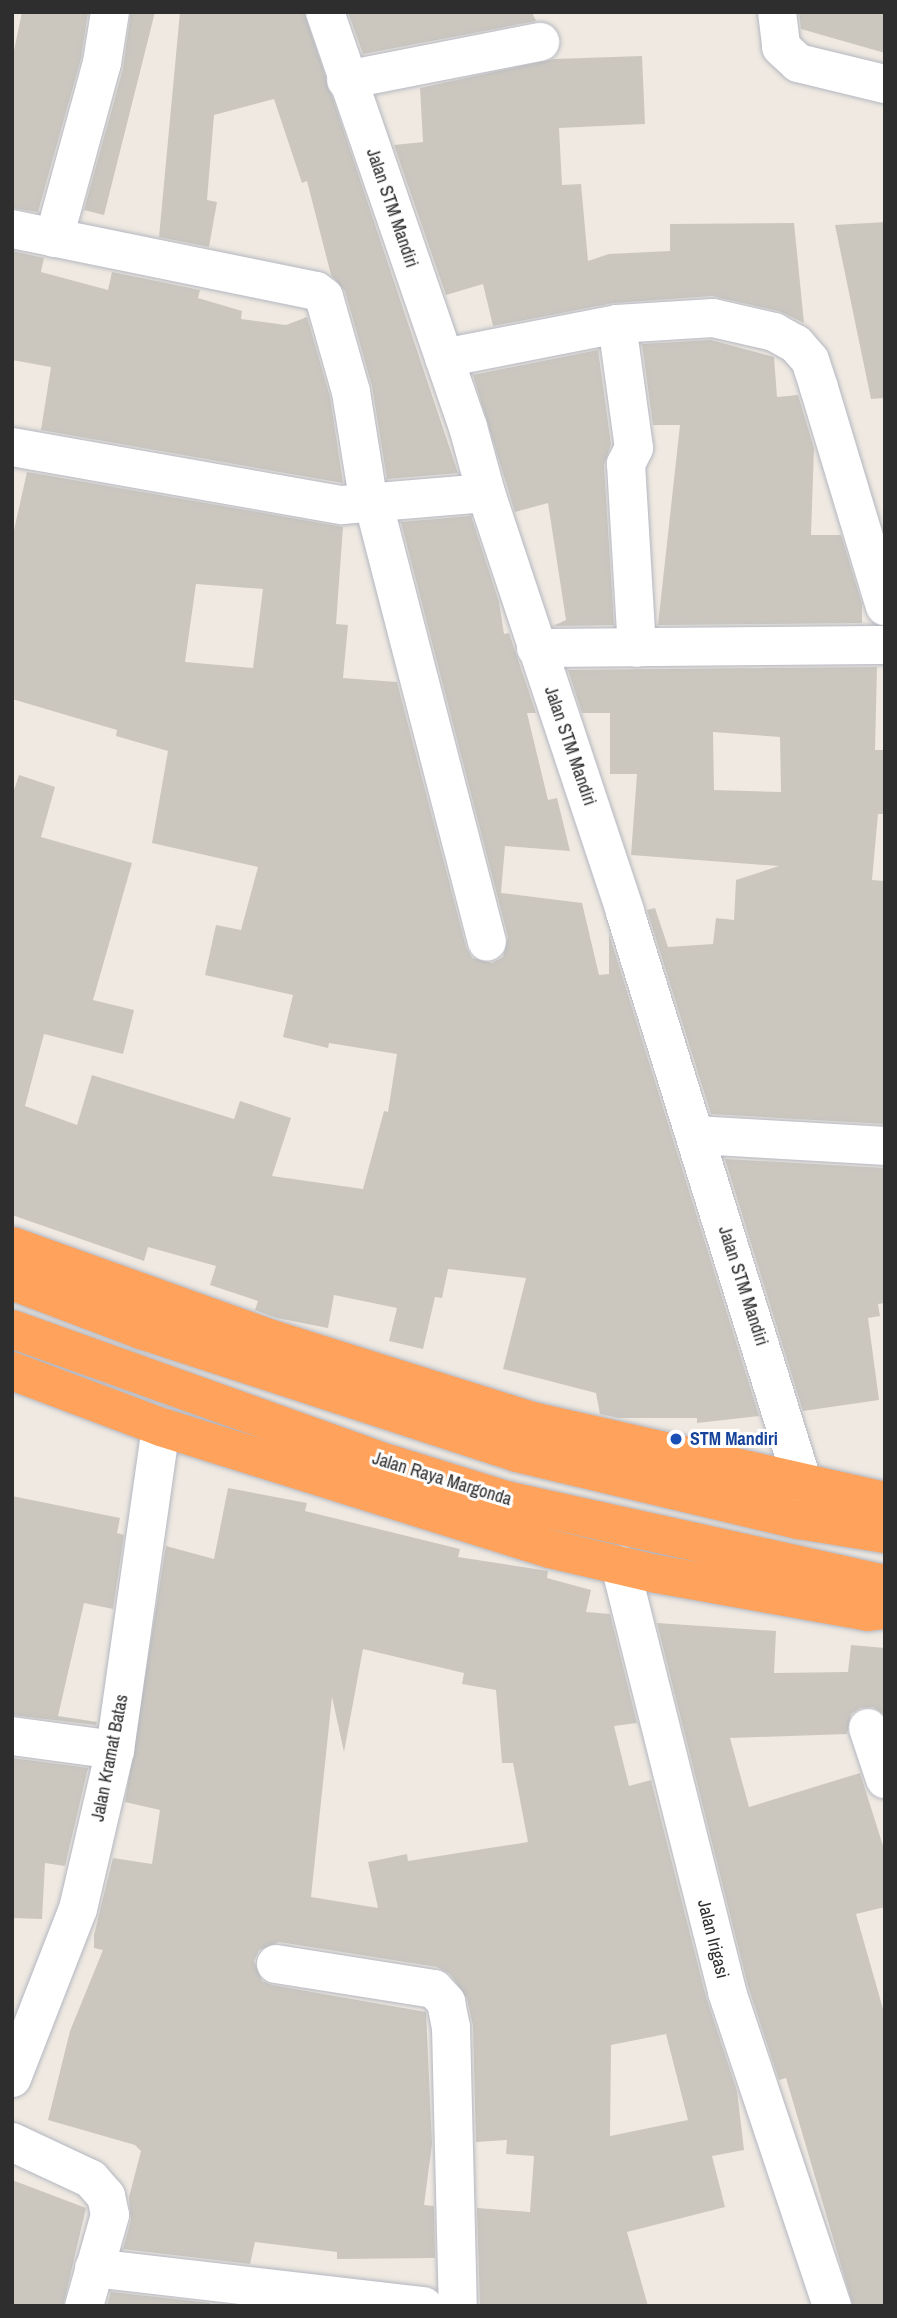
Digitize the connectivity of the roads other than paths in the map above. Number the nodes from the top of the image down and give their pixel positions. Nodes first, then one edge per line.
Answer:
1 (110, 12) edge
2 (325, 12) edge
3 (777, 12) edge
4 (540, 42) dead end
5 (346, 80) junction
6 (885, 84) edge
7 (12, 229) edge
8 (54, 238) junction
9 (617, 324) junction
10 (444, 358) junction
11 (12, 447) edge
12 (486, 493) junction
13 (372, 505) junction
14 (885, 606) edge
15 (885, 645) edge
16 (536, 648) junction
17 (637, 648) junction
18 (486, 942) dead end
19 (696, 1135) junction
20 (885, 1146) edge
21 (12, 1247) edge
22 (12, 1281) edge
23 (12, 1329) edge
24 (12, 1371) edge
25 (161, 1426) junction
26 (523, 1436) junction
27 (385, 1481) junction
28 (885, 1501) edge
29 (801, 1502) junction
30 (885, 1534) edge
31 (620, 1565) junction
32 (885, 1584) edge
33 (885, 1610) edge
34 (868, 1728) dead end
35 (12, 1736) edge
36 (115, 1749) junction
37 (885, 1779) edge
38 (276, 1964) dead end
39 (12, 2078) edge
40 (12, 2142) edge
41 (94, 2268) junction
42 (84, 2306) edge
43 (424, 2306) edge
44 (458, 2306) edge
45 (832, 2306) edge

1 - 8 street
2 - 5 street, Jalan STM Mandiri
3 - 6 street
4 - 5 street
5 - 10 street, Jalan STM Mandiri
7 - 8 street
8 - 13 street
9 - 10 street
9 - 14 street
9 - 17 street
10 - 12 street, Jalan STM Mandiri
11 - 13 street
12 - 13 street
12 - 16 street, Jalan STM Mandiri
13 - 18 street
15 - 17 street
16 - 17 street
16 - 19 street, Jalan STM Mandiri
19 - 20 street
19 - 29 street, Jalan STM Mandiri
21 - 26 highway
22 - 26 highway
23 - 27 highway, Jalan Raya Margonda
24 - 25 highway, Jalan Raya Margonda
25 - 27 highway, Jalan Raya Margonda
25 - 36 street, Jalan Kramat Batas
26 - 29 highway
27 - 31 highway, Jalan Raya Margonda
27 - 32 highway, Jalan Raya Margonda
28 - 29 highway
29 - 30 highway
31 - 33 highway, Jalan Raya Margonda
31 - 45 street, Jalan Irigasi
34 - 37 street
35 - 36 street
36 - 39 street, Jalan Kramat Batas
38 - 44 street
40 - 41 street
41 - 42 street
41 - 43 street

